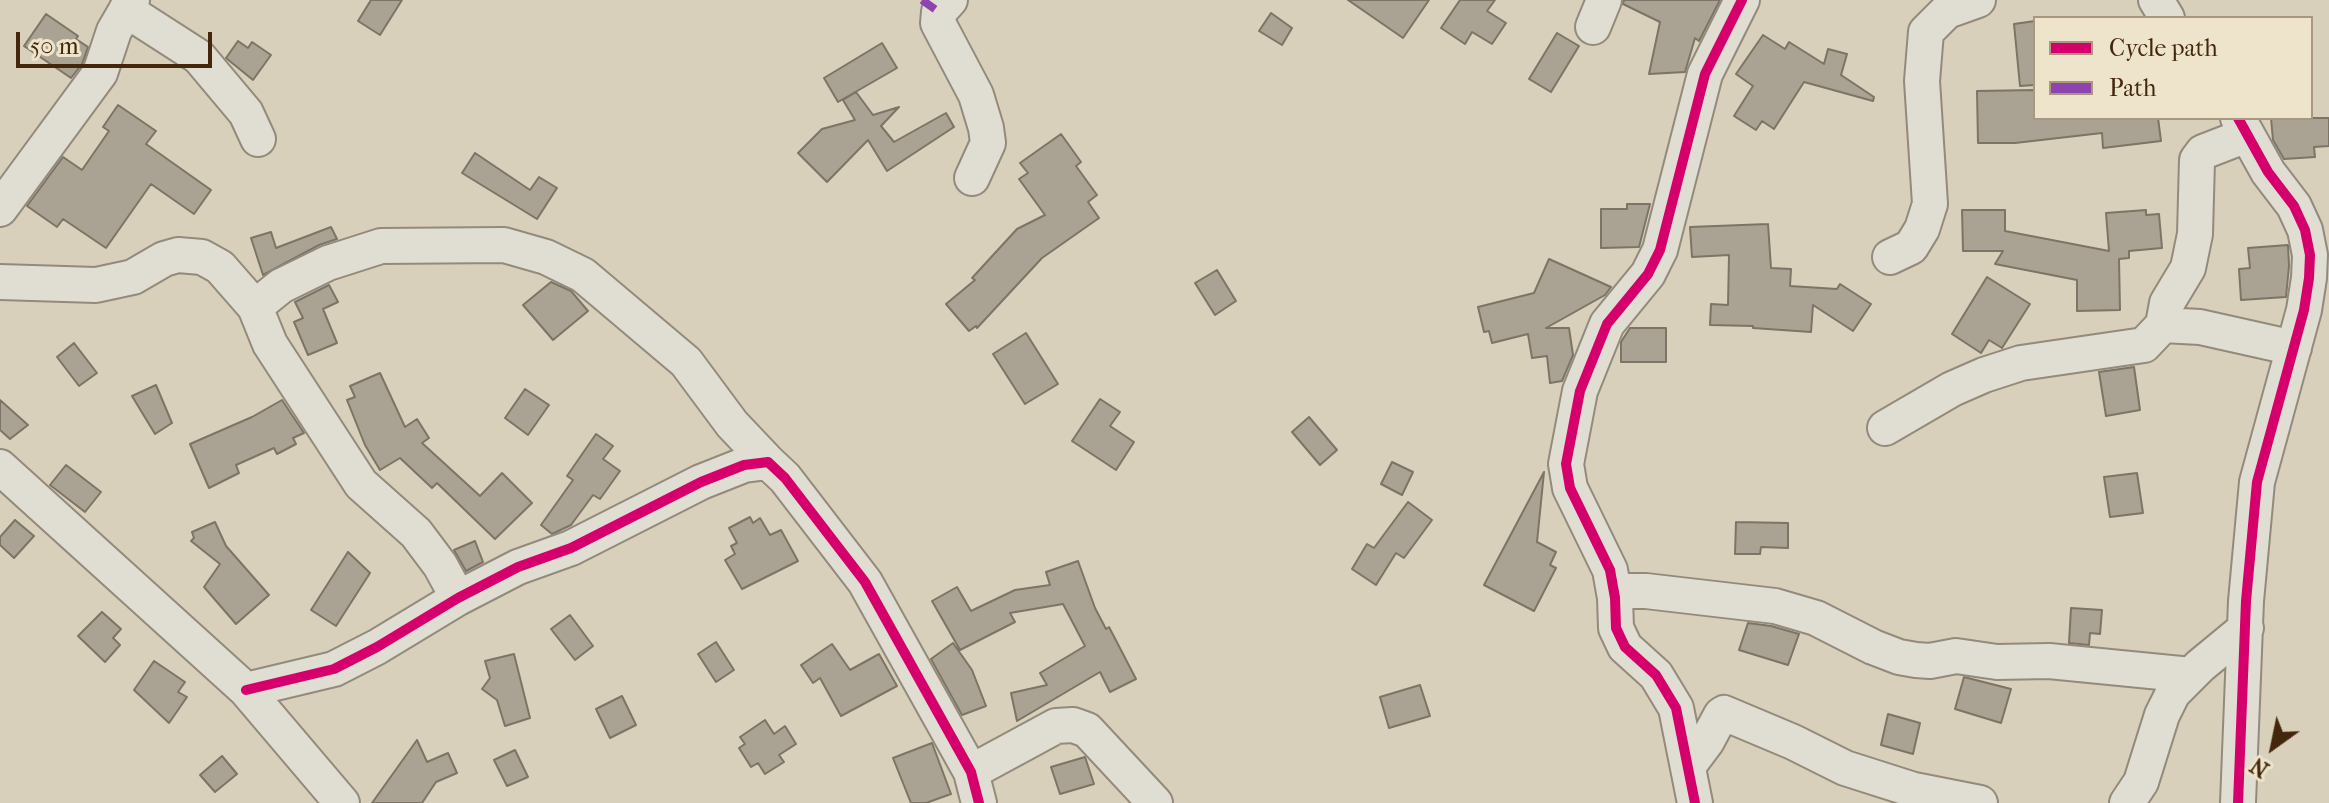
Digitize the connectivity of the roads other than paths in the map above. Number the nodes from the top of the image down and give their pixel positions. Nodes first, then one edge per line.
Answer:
1 (950, 0) edge
2 (1742, 0) edge
3 (1978, 0) edge
4 (129, 5) edge
5 (2242, 126) edge
6 (258, 139) dead end
7 (972, 178) dead end
8 (0, 209) edge
9 (1890, 257) dead end
10 (2319, 262) edge
11 (0, 282) edge
12 (255, 307) junction
13 (2163, 325) junction
14 (2294, 348) junction
15 (1885, 428) dead end
16 (768, 462) junction
17 (0, 467) edge
18 (1614, 591) junction
19 (458, 598) junction
20 (2246, 628) junction
21 (2191, 675) junction
22 (246, 690) junction
23 (1689, 765) junction
24 (971, 791) edge
25 (342, 803) edge
26 (1155, 803) edge
27 (1695, 803) edge
28 (1980, 803) edge
29 (2127, 803) edge
30 (2238, 803) edge

1 - 7 street
2 - 18 street
3 - 9 street
4 - 6 street
4 - 8 street
5 - 10 street
5 - 13 street
10 - 14 street
11 - 12 street
12 - 16 street
12 - 19 street
13 - 14 street
13 - 15 street
14 - 20 street
16 - 19 street
16 - 24 street
17 - 22 street
18 - 21 street
18 - 23 street
19 - 22 street
20 - 21 street
20 - 30 street
21 - 29 street
22 - 25 street
23 - 27 street
23 - 28 street
24 - 26 street

